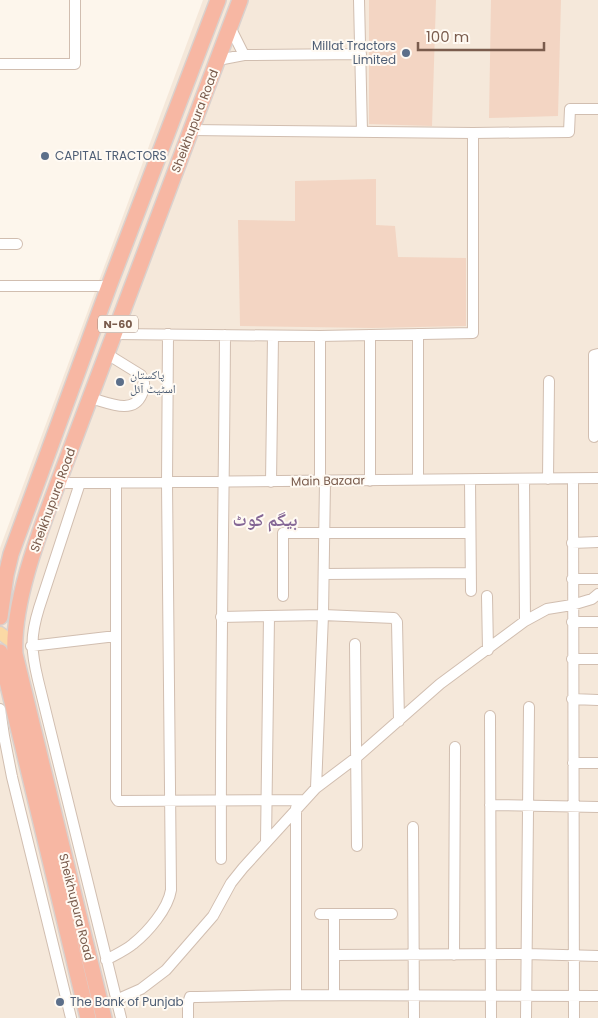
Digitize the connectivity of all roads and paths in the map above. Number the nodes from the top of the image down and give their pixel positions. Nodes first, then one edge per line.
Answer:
1 (75, 0) edge
2 (218, 0) edge
3 (240, 0) edge
4 (359, 0) edge
5 (230, 27) junction
6 (361, 54) junction
7 (244, 55) junction
8 (218, 60) junction
9 (0, 64) edge
10 (598, 109) edge
11 (191, 130) junction
12 (362, 132) junction
13 (472, 133) junction
14 (0, 244) edge
15 (17, 244) dead end
16 (0, 286) edge
17 (110, 286) junction
18 (114, 334) junction
19 (168, 334) junction
20 (418, 334) junction
21 (224, 335) junction
22 (370, 335) junction
23 (273, 336) junction
24 (320, 336) junction
25 (106, 354) junction
26 (598, 354) edge
27 (549, 381) dead end
28 (90, 398) junction
29 (594, 437) dead end
30 (572, 478) junction
31 (598, 478) edge
32 (524, 479) junction
33 (548, 479) junction
34 (418, 480) junction
35 (470, 480) junction
36 (322, 481) junction
37 (370, 481) junction
38 (224, 482) junction
39 (271, 482) junction
40 (58, 483) junction
41 (80, 483) junction
42 (116, 483) junction
43 (167, 483) junction
44 (324, 534) junction
45 (470, 534) junction
46 (598, 542) edge
47 (572, 543) junction
48 (5, 556) edge
49 (31, 562) junction
50 (470, 573) junction
51 (324, 574) junction
52 (572, 579) junction
53 (598, 579) edge
54 (471, 591) dead end
55 (598, 594) edge
56 (283, 596) dead end
57 (487, 596) dead end
58 (572, 605) junction
59 (269, 616) junction
60 (323, 616) junction
61 (0, 617) edge
62 (221, 617) junction
63 (525, 621) junction
64 (572, 622) junction
65 (598, 622) edge
66 (0, 634) edge
67 (116, 636) junction
68 (356, 644) dead end
69 (31, 646) junction
70 (7, 648) edge
71 (488, 650) junction
72 (572, 659) junction
73 (598, 659) edge
74 (2, 669) edge
75 (572, 699) junction
76 (598, 700) edge
77 (529, 707) dead end
78 (0, 709) edge
79 (490, 716) dead end
80 (399, 721) junction
81 (2, 737) edge
82 (455, 747) dead end
83 (357, 757) junction
84 (573, 763) junction
85 (598, 763) edge
86 (316, 788) junction
87 (221, 800) junction
88 (304, 800) junction
89 (169, 801) junction
90 (267, 801) junction
91 (490, 806) junction
92 (528, 806) junction
93 (573, 807) junction
94 (296, 808) junction
95 (598, 808) edge
96 (413, 828) dead end
97 (266, 842) junction
98 (357, 846) dead end
99 (221, 859) dead end
100 (320, 914) dead end
101 (334, 914) junction
102 (392, 914) dead end
103 (527, 954) junction
104 (335, 955) junction
105 (414, 955) junction
106 (454, 955) junction
107 (491, 956) junction
108 (574, 956) junction
109 (598, 956) edge
110 (106, 960) junction
111 (296, 994) junction
112 (334, 995) junction
113 (414, 996) junction
114 (491, 996) junction
115 (526, 996) junction
116 (574, 996) junction
117 (598, 996) edge
118 (116, 1000) junction
119 (71, 1018) edge
120 (88, 1018) edge
121 (104, 1018) edge
122 (121, 1018) edge
123 (188, 1018) edge
124 (414, 1018) edge
125 (492, 1018) edge
126 (526, 1018) edge
127 (574, 1018) edge

1 - 9 street
2 - 17 highway, Sheikhupura Road / N-60
3 - 5 highway, Sheikhupura Road / N-60
4 - 6 street
5 - 7 street
5 - 8 highway, Sheikhupura Road / N-60
6 - 7 street
6 - 12 street
7 - 8 street
8 - 11 highway, Sheikhupura Road / N-60
10 - 13 street
11 - 12 street
11 - 18 highway, Sheikhupura Road / N-60
12 - 13 street
13 - 20 street
14 - 15 street
16 - 17 street
17 - 48 highway, Sheikhupura Road / N-60
18 - 19 street
18 - 25 highway, Sheikhupura Road / N-60
19 - 21 street
19 - 43 street
20 - 22 street
20 - 34 street
21 - 23 street
21 - 38 street
22 - 24 street
22 - 37 street
23 - 24 street
23 - 39 street
24 - 36 street
25 - 28 highway, Sheikhupura Road / N-60
25 - 28 street
26 - 29 street
27 - 33 street
28 - 40 highway, Sheikhupura Road / N-60
30 - 31 street, Main Bazaar
30 - 33 street, Main Bazaar
30 - 47 street
32 - 33 street, Main Bazaar
32 - 35 street, Main Bazaar
32 - 63 street
34 - 35 street, Main Bazaar
34 - 37 street, Main Bazaar
35 - 45 street
36 - 37 street, Main Bazaar
36 - 39 street, Main Bazaar
36 - 44 street
38 - 39 street, Main Bazaar
38 - 43 street, Main Bazaar
38 - 62 street
40 - 41 street, Main Bazaar
40 - 49 highway, Sheikhupura Road / N-60
41 - 42 street, Main Bazaar
41 - 69 street
42 - 43 street, Main Bazaar
42 - 67 street
43 - 89 street
44 - 45 street
44 - 51 street
44 - 56 street
45 - 50 street
46 - 47 street
47 - 52 street
48 - 49 highway
48 - 61 highway, Sheikhupura Road / N-60
49 - 70 highway, Sheikhupura Road / N-60
50 - 51 street
50 - 54 street
51 - 60 street
52 - 53 street
52 - 58 street
55 - 58 street
57 - 71 street
58 - 63 street
58 - 64 street
59 - 60 street
59 - 62 street
59 - 90 street
60 - 80 street
60 - 86 street
62 - 87 street
63 - 71 street
64 - 65 street
64 - 72 street
66 - 70 main road
67 - 69 street
67 - 89 street
68 - 83 street
69 - 110 street
70 - 74 highway, Sheikhupura Road
70 - 121 highway, Sheikhupura Road
71 - 80 street
72 - 73 street
72 - 75 street
74 - 120 highway, Sheikhupura Road
75 - 76 street
75 - 84 street
77 - 92 street
78 - 81 street
79 - 91 street
80 - 83 street
81 - 119 street
82 - 106 street
83 - 86 street
83 - 98 street
84 - 85 street
84 - 93 street
86 - 88 street
87 - 89 street
87 - 90 street
87 - 99 street
88 - 90 street
88 - 94 street
89 - 110 street
90 - 97 street
91 - 92 street
91 - 107 street
92 - 93 street
92 - 103 street
93 - 95 street
93 - 108 street
94 - 97 street
94 - 111 street
96 - 105 street
97 - 118 street
100 - 101 street
101 - 102 street
101 - 104 street
103 - 107 street
103 - 108 street
103 - 115 street
104 - 105 street
104 - 112 street
105 - 106 street
105 - 113 street
106 - 107 street
107 - 114 street
108 - 109 street
108 - 116 street
110 - 118 street
111 - 112 street
111 - 123 street
112 - 113 street
113 - 114 street
113 - 124 street
114 - 115 street
114 - 125 street
115 - 116 street
115 - 126 street
116 - 117 street
116 - 127 street
118 - 122 street

